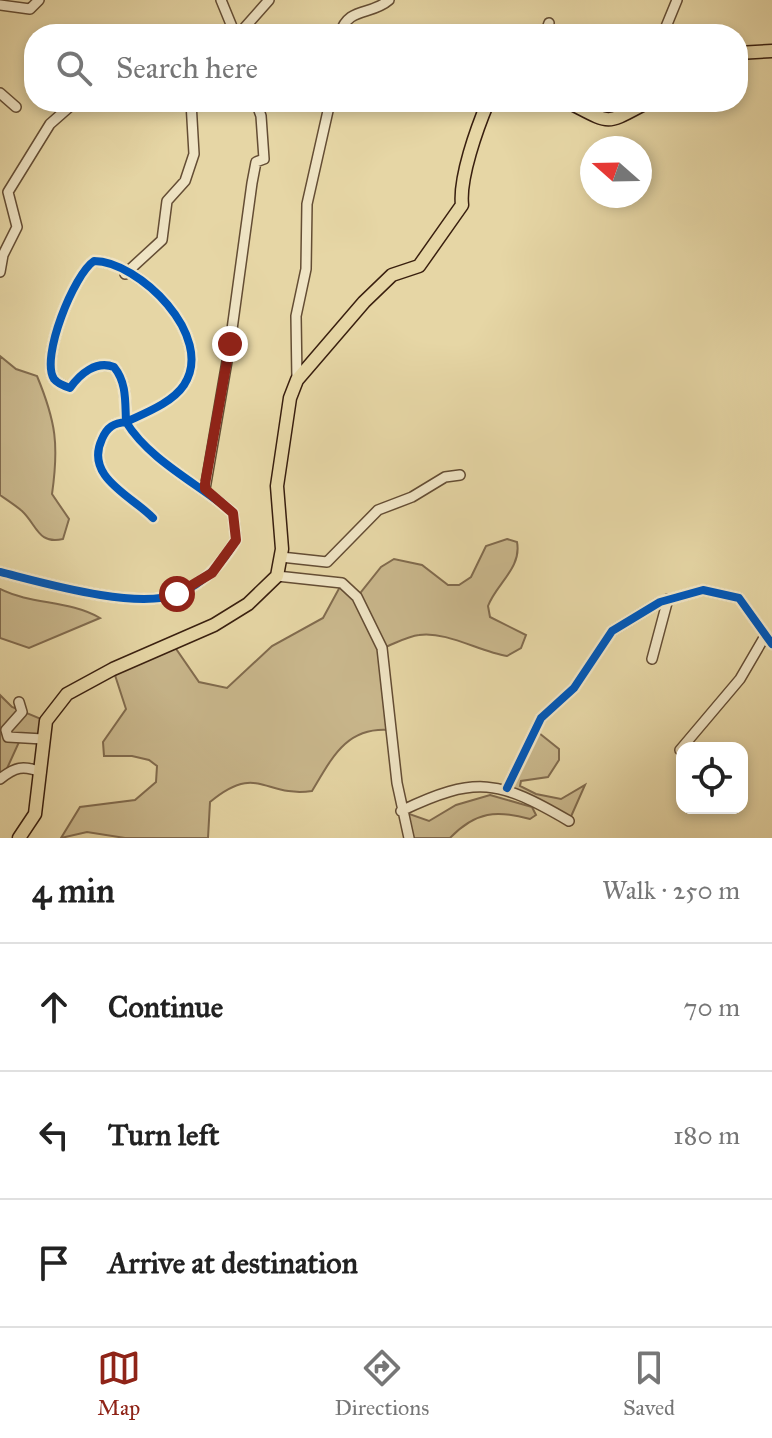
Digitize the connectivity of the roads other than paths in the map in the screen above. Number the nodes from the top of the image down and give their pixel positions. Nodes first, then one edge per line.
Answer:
1 (39, 0) edge
2 (221, 0) edge
3 (269, 0) edge
4 (389, 0) edge
5 (677, 0) edge
6 (0, 5) edge
7 (232, 24) edge
8 (246, 24) edge
9 (344, 24) edge
10 (667, 24) edge
11 (772, 51) edge
12 (748, 52) edge
13 (0, 93) edge
14 (16, 107) dead end
15 (64, 112) edge
16 (192, 112) edge
17 (260, 112) edge
18 (328, 112) edge
19 (485, 112) edge
20 (587, 112) edge
21 (627, 112) edge
22 (0, 272) edge
23 (125, 274) junction
24 (297, 380) junction
25 (126, 422) junction
26 (460, 475) dead end
27 (205, 489) junction
28 (153, 518) dead end
29 (281, 557) junction
30 (0, 572) edge
31 (277, 576) junction
32 (668, 599) junction
33 (765, 636) junction
34 (772, 644) edge
35 (652, 659) dead end
36 (19, 702) dead end
37 (43, 739) junction
38 (687, 742) edge
39 (41, 772) junction
40 (0, 779) edge
41 (507, 788) junction
42 (401, 811) junction
43 (569, 821) dead end
44 (19, 838) edge
45 (409, 838) edge

1 - 6 street
2 - 7 street
3 - 8 street
4 - 9 street
5 - 10 street
11 - 12 main road
13 - 14 street
15 - 22 street
16 - 23 street
17 - 27 street
18 - 24 street
19 - 24 main road
20 - 21 main road
23 - 25 street
23 - 25 street
24 - 29 main road
25 - 27 street
25 - 28 street
26 - 29 street
27 - 30 street
29 - 31 main road
31 - 37 main road
31 - 42 street
32 - 33 street
32 - 35 street
32 - 41 street
33 - 34 street
33 - 38 street
36 - 37 street
37 - 39 main road
39 - 40 street
39 - 44 main road
41 - 42 street
41 - 43 street
42 - 45 street

